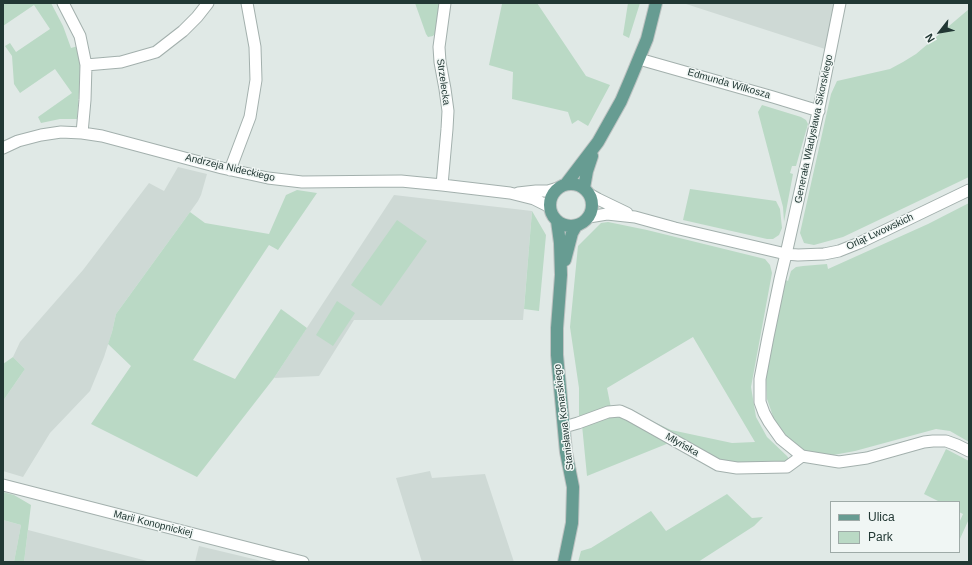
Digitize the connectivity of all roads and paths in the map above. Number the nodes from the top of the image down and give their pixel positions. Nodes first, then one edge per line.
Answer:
1 (63, 3) edge
2 (208, 3) edge
3 (247, 3) edge
4 (445, 3) edge
5 (656, 3) edge
6 (840, 3) edge
7 (639, 59) junction
8 (86, 65) junction
9 (819, 111) junction
10 (82, 132) junction
11 (598, 142) junction
12 (3, 148) edge
13 (230, 170) junction
14 (442, 185) junction
15 (562, 186) junction
16 (969, 190) edge
17 (587, 191) junction
18 (510, 194) junction
19 (550, 207) junction
20 (589, 216) junction
21 (634, 217) junction
22 (557, 222) junction
23 (576, 226) junction
24 (786, 254) junction
25 (561, 275) junction
26 (564, 427) junction
27 (969, 451) edge
28 (802, 456) junction
29 (3, 484) edge
30 (565, 561) edge
31 (303, 562) edge

1 - 8 street
2 - 8 street
3 - 13 street
4 - 14 street, Strzelecka
5 - 7 main road
6 - 9 street, Generała Władysława Sikorskiego
7 - 9 street, Edmunda Wilkosza
7 - 11 main road
8 - 10 street
9 - 24 street, Generała Władysława Sikorskiego
10 - 12 street, Andrzeja Nideckiego
10 - 13 street, Andrzeja Nideckiego
11 - 15 main road
11 - 17 main road
13 - 14 street, Andrzeja Nideckiego
14 - 18 street, Andrzeja Nideckiego
15 - 17 main road
15 - 18 street, Andrzeja Nideckiego
15 - 19 main road
16 - 24 street, Orląt Lwowskich
17 - 20 main road
17 - 21 street, Orląt Lwowskich
18 - 19 street, Andrzeja Nideckiego
19 - 22 main road, Stanisława Konarskiego
20 - 21 street, Orląt Lwowskich
20 - 23 main road
21 - 24 street, Orląt Lwowskich
22 - 23 main road
22 - 25 main road, Stanisława Konarskiego
23 - 25 main road, Stanisława Konarskiego
24 - 28 street
25 - 26 main road, Stanisława Konarskiego
26 - 28 street, Młyńska
26 - 30 main road, Stanisława Konarskiego
27 - 28 street
29 - 31 street, Marii Konopnickiej

